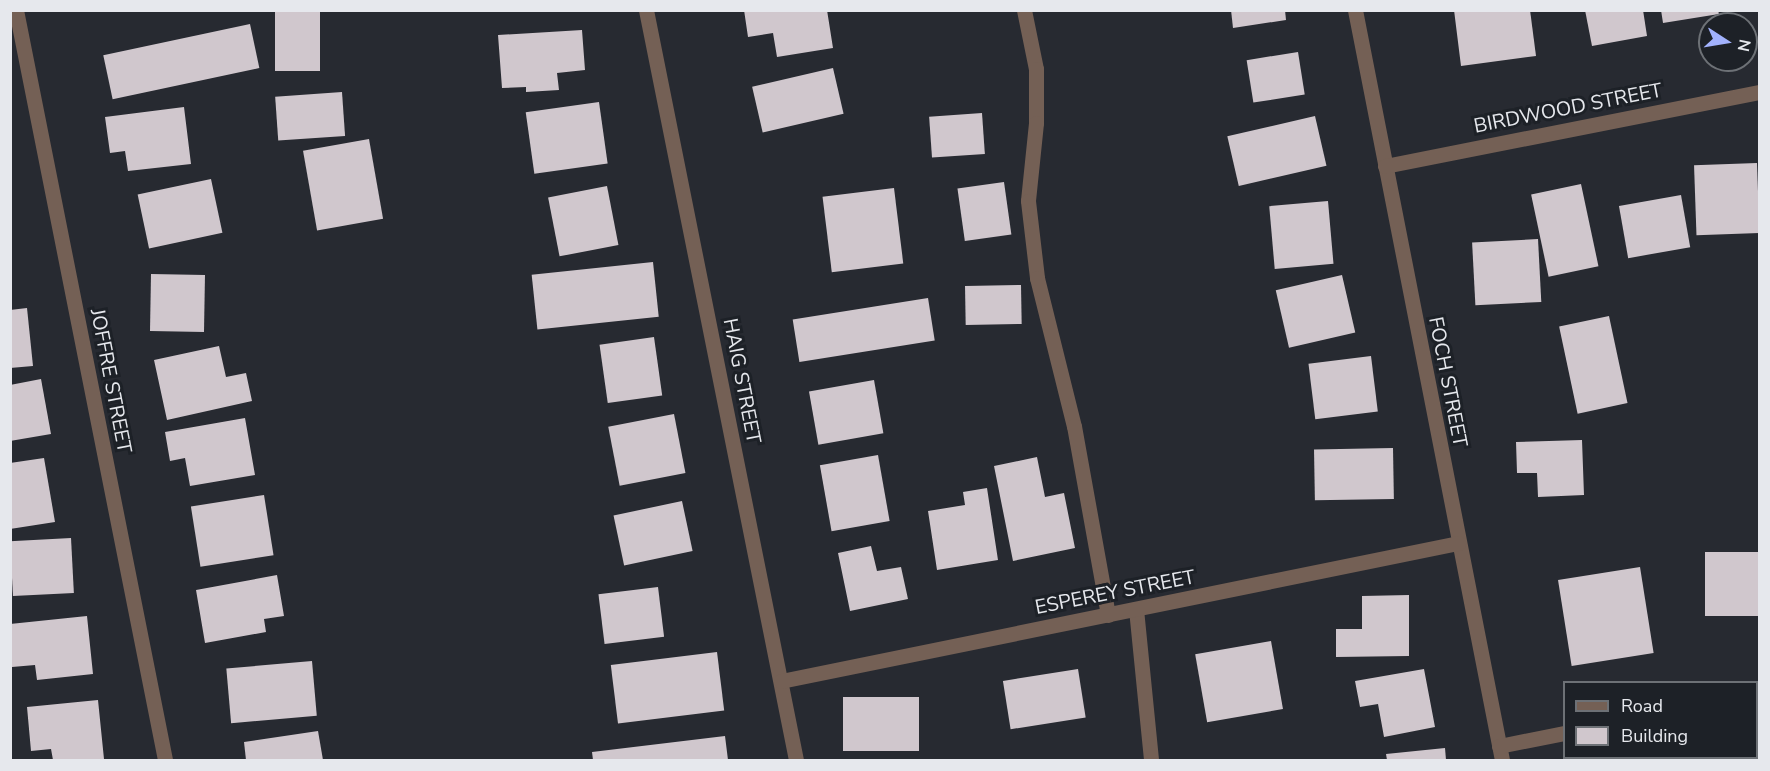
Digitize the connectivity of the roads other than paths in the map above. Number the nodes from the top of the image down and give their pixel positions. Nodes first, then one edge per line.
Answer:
1 (16, 10) edge
2 (646, 10) edge
3 (1024, 10) edge
4 (1355, 10) edge
5 (1760, 92) edge
6 (1385, 166) junction
7 (1458, 543) junction
8 (1136, 609) junction
9 (1108, 615) junction
10 (781, 681) junction
11 (1563, 734) edge
12 (1501, 753) edge
13 (165, 760) edge
14 (796, 760) edge
15 (1151, 760) edge

1 - 13 street, JOFFRE STREET
2 - 10 street, HAIG STREET
3 - 9 street
4 - 6 street, FOCH STREET
5 - 6 street, BIRDWOOD STREET
6 - 7 street, FOCH STREET
7 - 8 street, ESPEREY STREET
7 - 12 street, FOCH STREET
8 - 9 street, ESPEREY STREET
8 - 15 street
9 - 10 street, ESPEREY STREET
10 - 14 street, HAIG STREET
11 - 12 street

